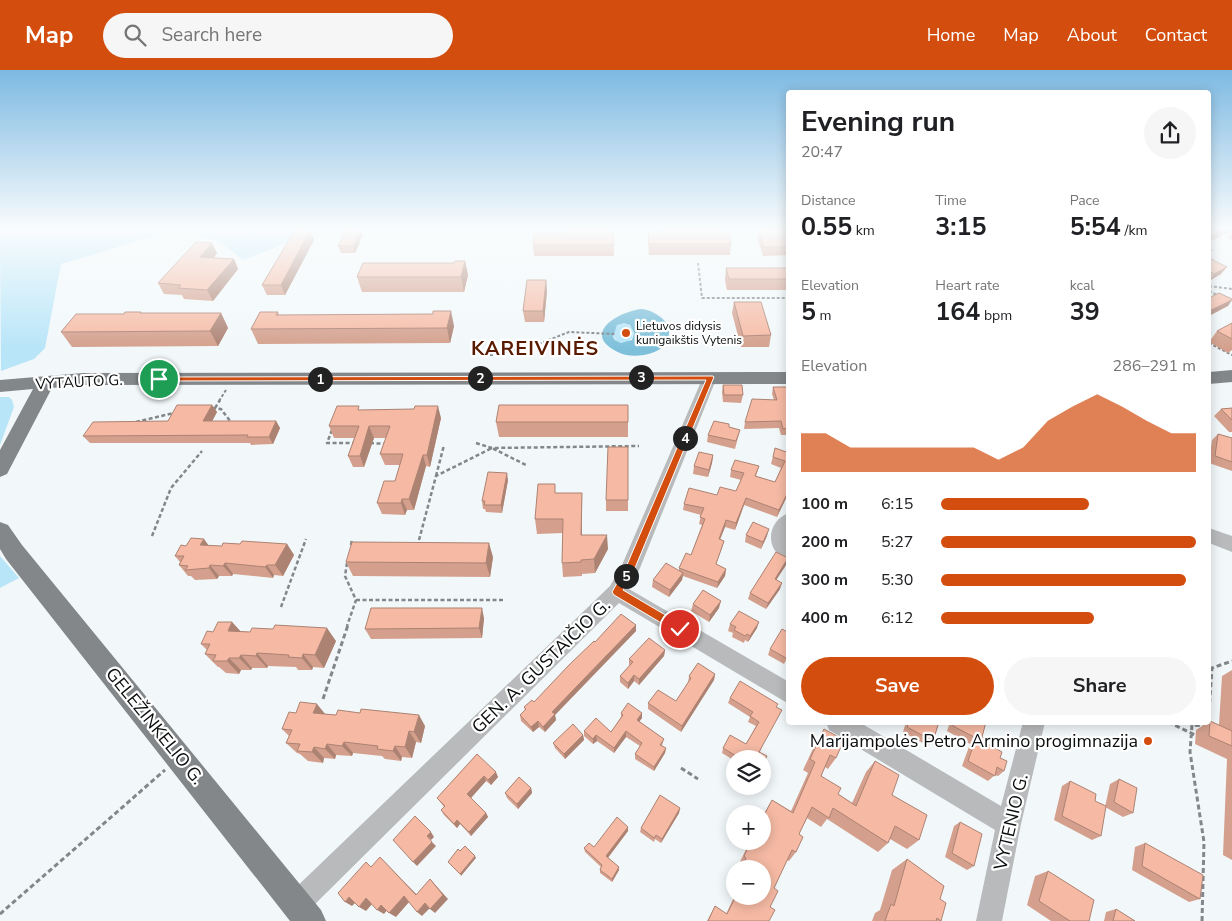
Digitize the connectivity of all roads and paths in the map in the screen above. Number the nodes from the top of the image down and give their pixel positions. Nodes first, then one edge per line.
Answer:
1 (699, 270) edge
2 (1211, 286) edge
3 (1232, 289) edge
4 (1211, 292) edge
5 (786, 298) edge
6 (1224, 298) edge
7 (616, 334) dead end
8 (1211, 344) edge
9 (1232, 355) edge
10 (480, 356) dead end
11 (1232, 376) edge
12 (710, 377) junction
13 (786, 378) edge
14 (1211, 378) edge
15 (232, 379) junction
16 (45, 384) junction
17 (0, 386) edge
18 (206, 408) edge
19 (215, 408) junction
20 (178, 413) edge
21 (230, 421) edge
22 (132, 422) edge
23 (333, 428) edge
24 (356, 443) edge
25 (364, 443) edge
26 (476, 443) dead end
27 (388, 444) edge
28 (444, 445) dead end
29 (639, 446) dead end
30 (492, 448) junction
31 (202, 451) dead end
32 (526, 465) dead end
33 (0, 468) edge
34 (436, 476) junction
35 (786, 525) edge
36 (0, 531) edge
37 (152, 536) dead end
38 (1211, 536) edge
39 (306, 539) dead end
40 (352, 539) dead end
41 (419, 540) edge
42 (1232, 544) edge
43 (350, 548) edge
44 (786, 550) edge
45 (348, 557) edge
46 (617, 592) junction
47 (356, 600) junction
48 (505, 600) dead end
49 (281, 607) dead end
50 (1232, 661) edge
51 (1211, 682) edge
52 (786, 692) edge
53 (323, 699) dead end
54 (843, 725) edge
55 (1033, 725) edge
56 (1174, 725) edge
57 (1192, 725) edge
58 (1192, 725) edge
59 (1208, 725) edge
60 (1194, 735) junction
61 (180, 757) junction
62 (681, 768) dead end
63 (698, 779) dead end
64 (1009, 824) junction
65 (303, 913) edge
66 (0, 914) edge
67 (988, 921) edge
68 (1202, 921) edge

1 - 5 path
2 - 3 path
4 - 6 path
7 - 10 path
8 - 9 path
11 - 14 main road
12 - 13 main road, VYTAUTO G.
12 - 15 main road, VYTAUTO G.
12 - 46 street, GEN. A. GUSTAIČIO G.
15 - 16 main road, VYTAUTO G.
15 - 19 path
16 - 17 main road, VYTAUTO G.
16 - 33 main road
18 - 19 path
19 - 21 path
20 - 22 path
23 - 24 path
25 - 27 path
26 - 30 path
28 - 34 path
29 - 30 path
30 - 32 path
30 - 34 path
31 - 37 path
34 - 41 path
35 - 44 street
36 - 61 main road, GELEŽINKELIO G.
38 - 42 street
39 - 49 path
40 - 43 path
45 - 47 path
46 - 52 street
46 - 65 street, GEN. A. GUSTAIČIO G.
47 - 48 path
47 - 53 path
50 - 51 path
54 - 64 street
55 - 64 street, VYTENIO G.
56 - 60 path
57 - 59 path
58 - 60 path
60 - 68 path
61 - 65 main road, GELEŽINKELIO G.
61 - 66 path
62 - 63 path
64 - 67 street, VYTENIO G.

